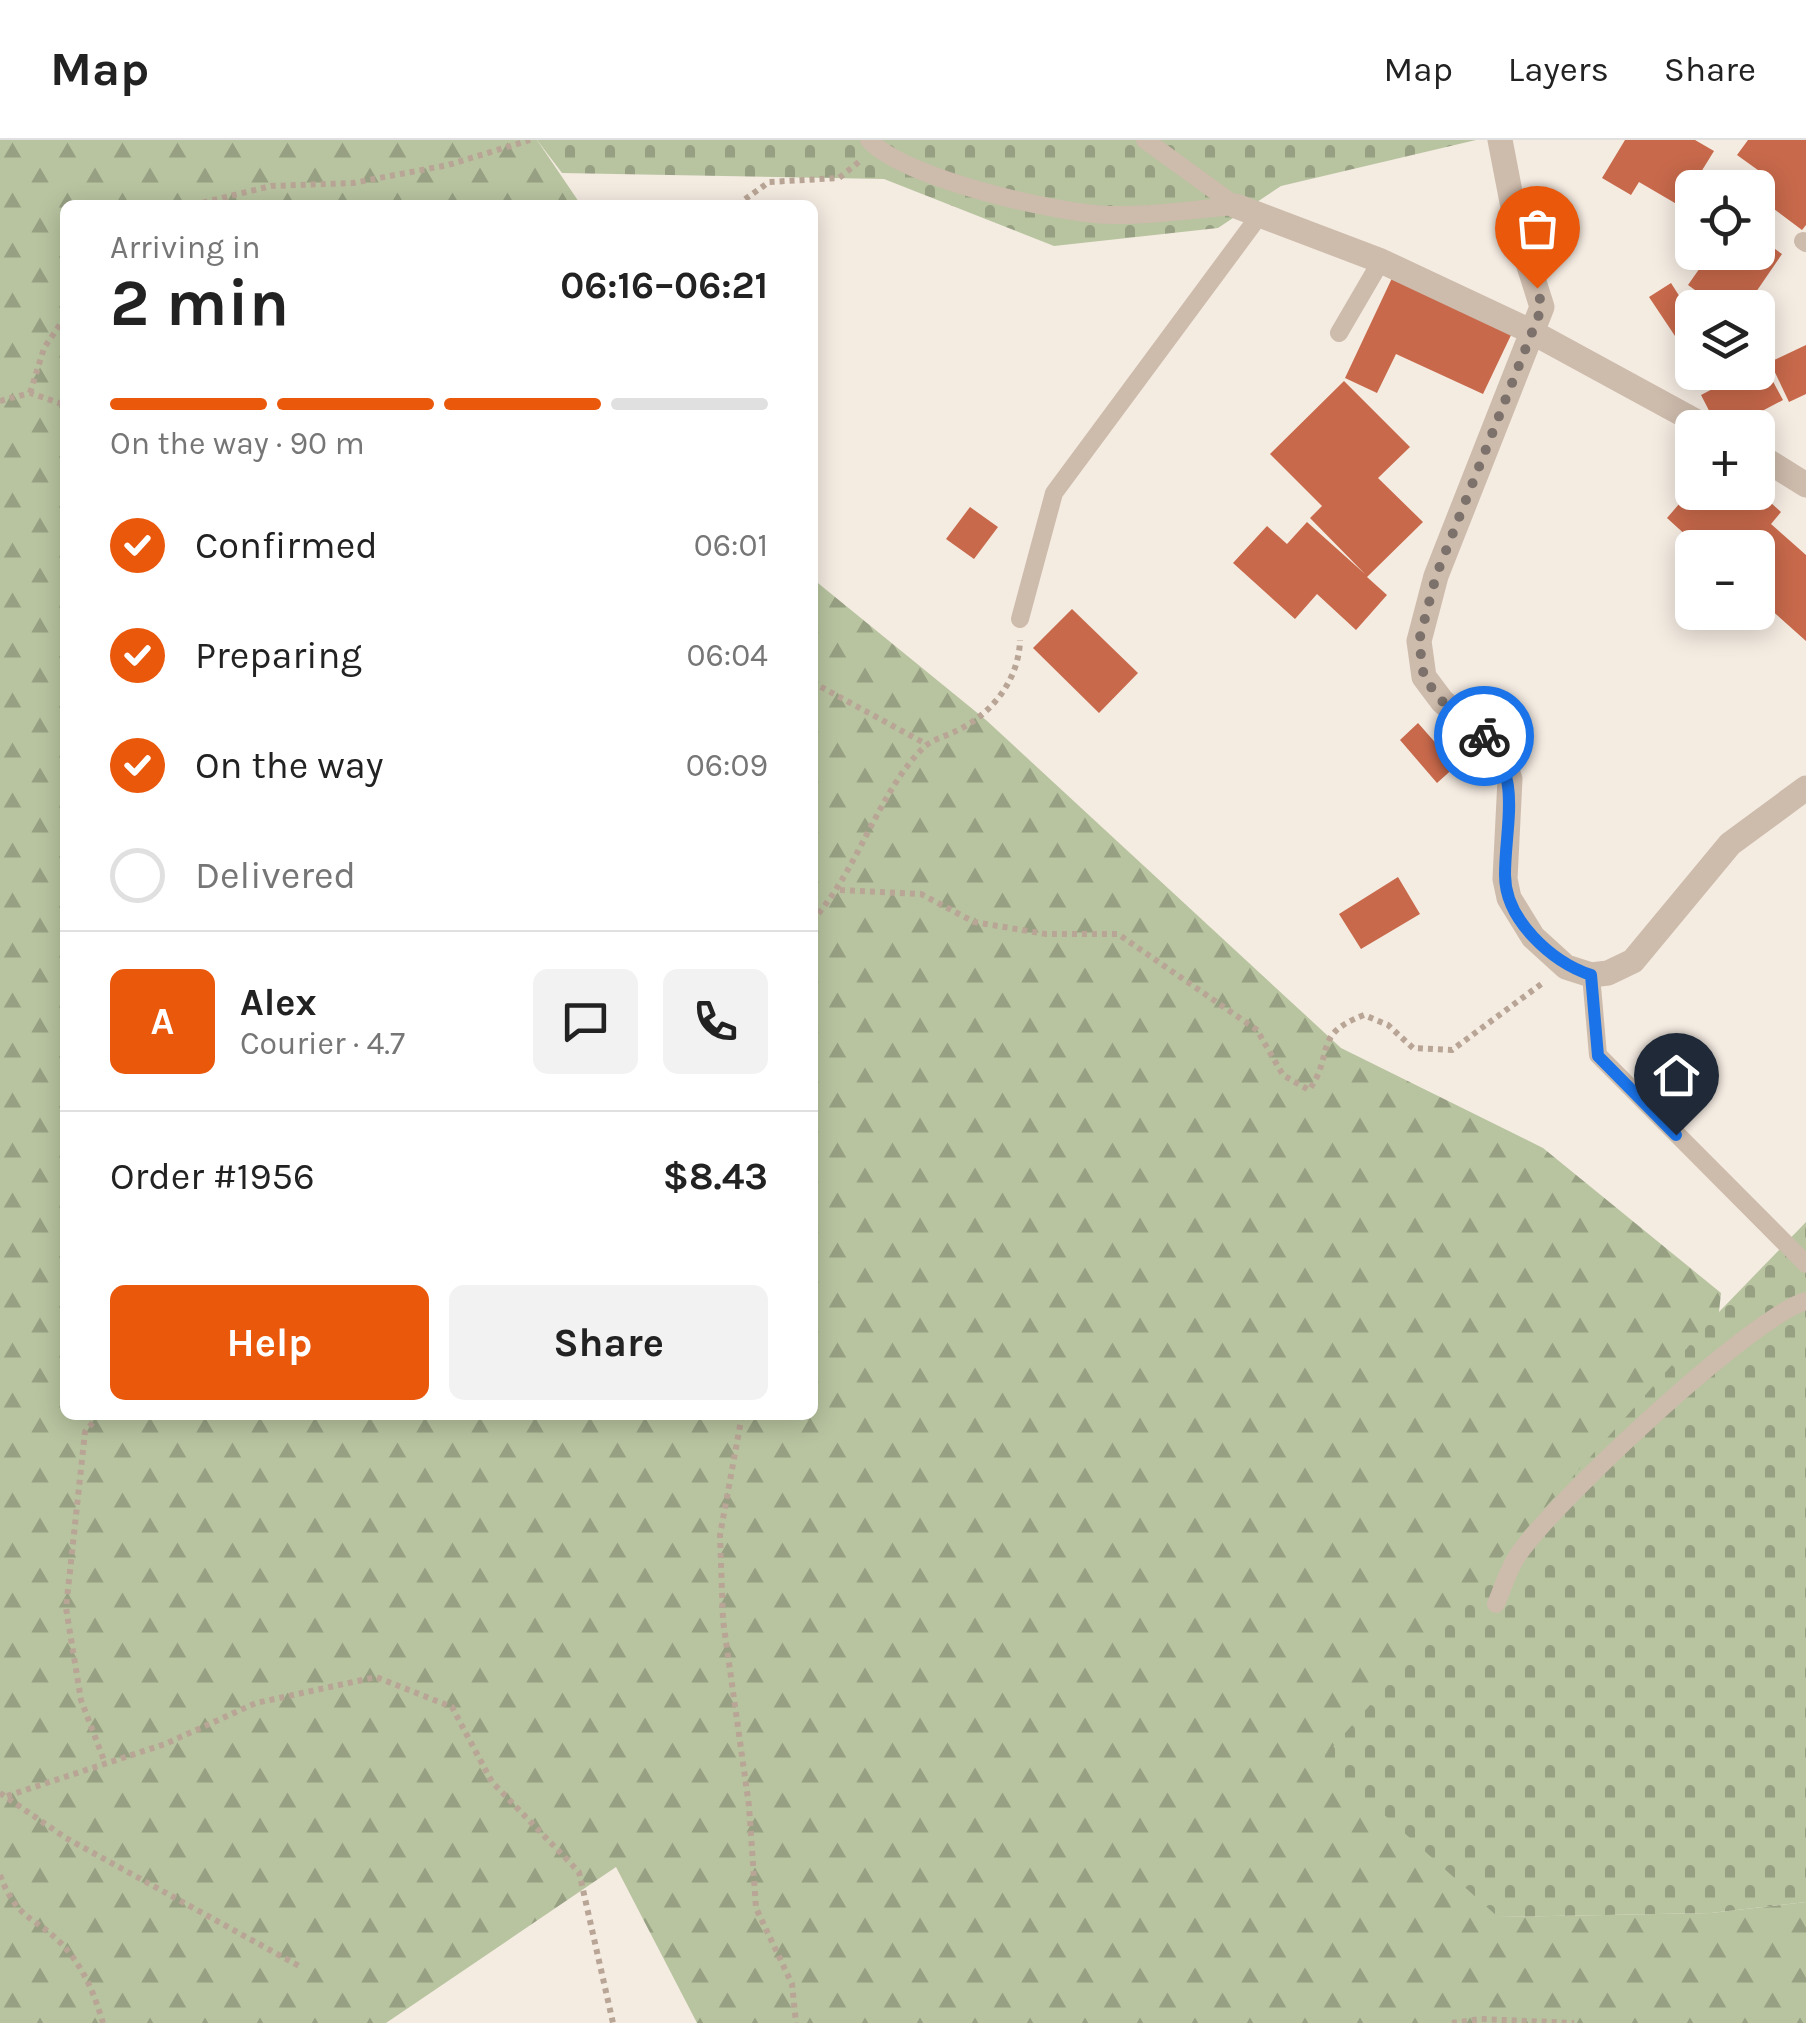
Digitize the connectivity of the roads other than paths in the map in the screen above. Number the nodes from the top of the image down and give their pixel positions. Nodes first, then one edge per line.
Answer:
1 (1144, 140) edge
2 (1500, 140) edge
3 (873, 144) edge
4 (1248, 211) junction
5 (1382, 261) junction
6 (1530, 331) junction
7 (1340, 333) dead end
8 (1675, 410) edge
9 (1775, 465) edge
10 (1806, 485) edge
11 (1020, 619) road end
12 (1806, 788) edge
13 (1591, 975) junction
14 (1806, 1264) edge
15 (1806, 1300) edge
16 (1496, 1604) dead end

1 - 4 lane
2 - 6 street
3 - 4 lane
4 - 5 street
4 - 11 lane
5 - 6 street
5 - 7 lane
6 - 8 street
6 - 13 street
9 - 10 street
12 - 13 street
13 - 14 lane
15 - 16 lane

